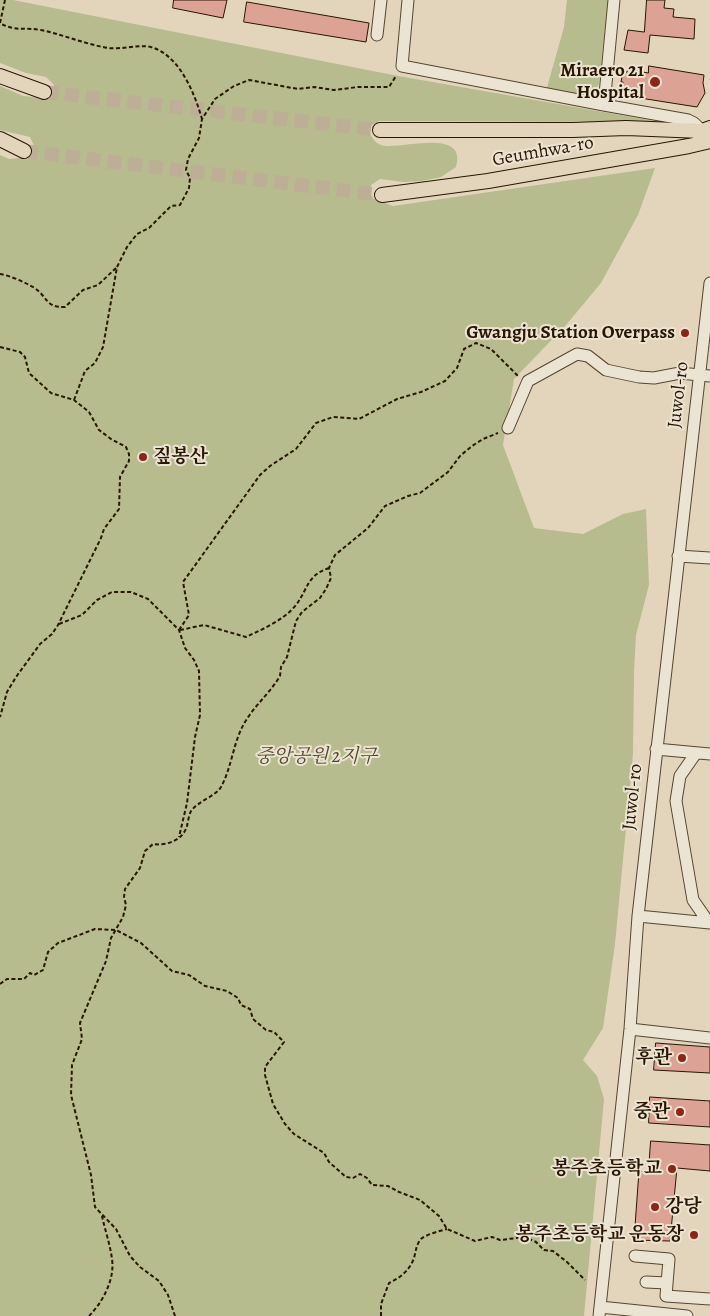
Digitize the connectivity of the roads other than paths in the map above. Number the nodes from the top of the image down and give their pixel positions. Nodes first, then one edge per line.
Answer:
1 (368, 0) edge
2 (408, 0) edge
3 (614, 0) edge
4 (381, 1) edge
5 (377, 35) dead end
6 (0, 76) edge
7 (44, 92) tunnel mouth
8 (604, 106) junction
9 (380, 130) tunnel mouth
10 (707, 133) edge
11 (0, 139) edge
12 (24, 151) tunnel mouth
13 (382, 195) tunnel mouth
14 (710, 283) edge
15 (705, 376) edge
16 (508, 428) road end
17 (678, 556) junction
18 (710, 558) edge
19 (656, 749) junction
20 (696, 752) junction
21 (710, 754) edge
22 (638, 916) junction
23 (709, 923) edge
24 (630, 1029) junction
25 (710, 1038) edge
26 (635, 1256) dead end
27 (646, 1282) dead end
28 (667, 1283) junction
29 (710, 1299) edge
30 (599, 1311) edge
31 (687, 1316) edge

1 - 4 street
2 - 8 street
3 - 8 street
4 - 5 street
6 - 7 main road
8 - 10 street
9 - 10 main road, Geumhwa-ro
10 - 13 main road, Geumhwa-ro
11 - 12 main road
14 - 15 street, Juwol-ro
15 - 16 street
15 - 17 street, Juwol-ro
17 - 18 street
17 - 19 street, Juwol-ro
19 - 20 street
19 - 22 street, Juwol-ro
20 - 21 street
20 - 23 street
22 - 23 street
22 - 24 street, Juwol-ro
24 - 25 street
24 - 30 street, Juwol-ro
26 - 28 street
27 - 28 street
28 - 29 street
30 - 31 street

